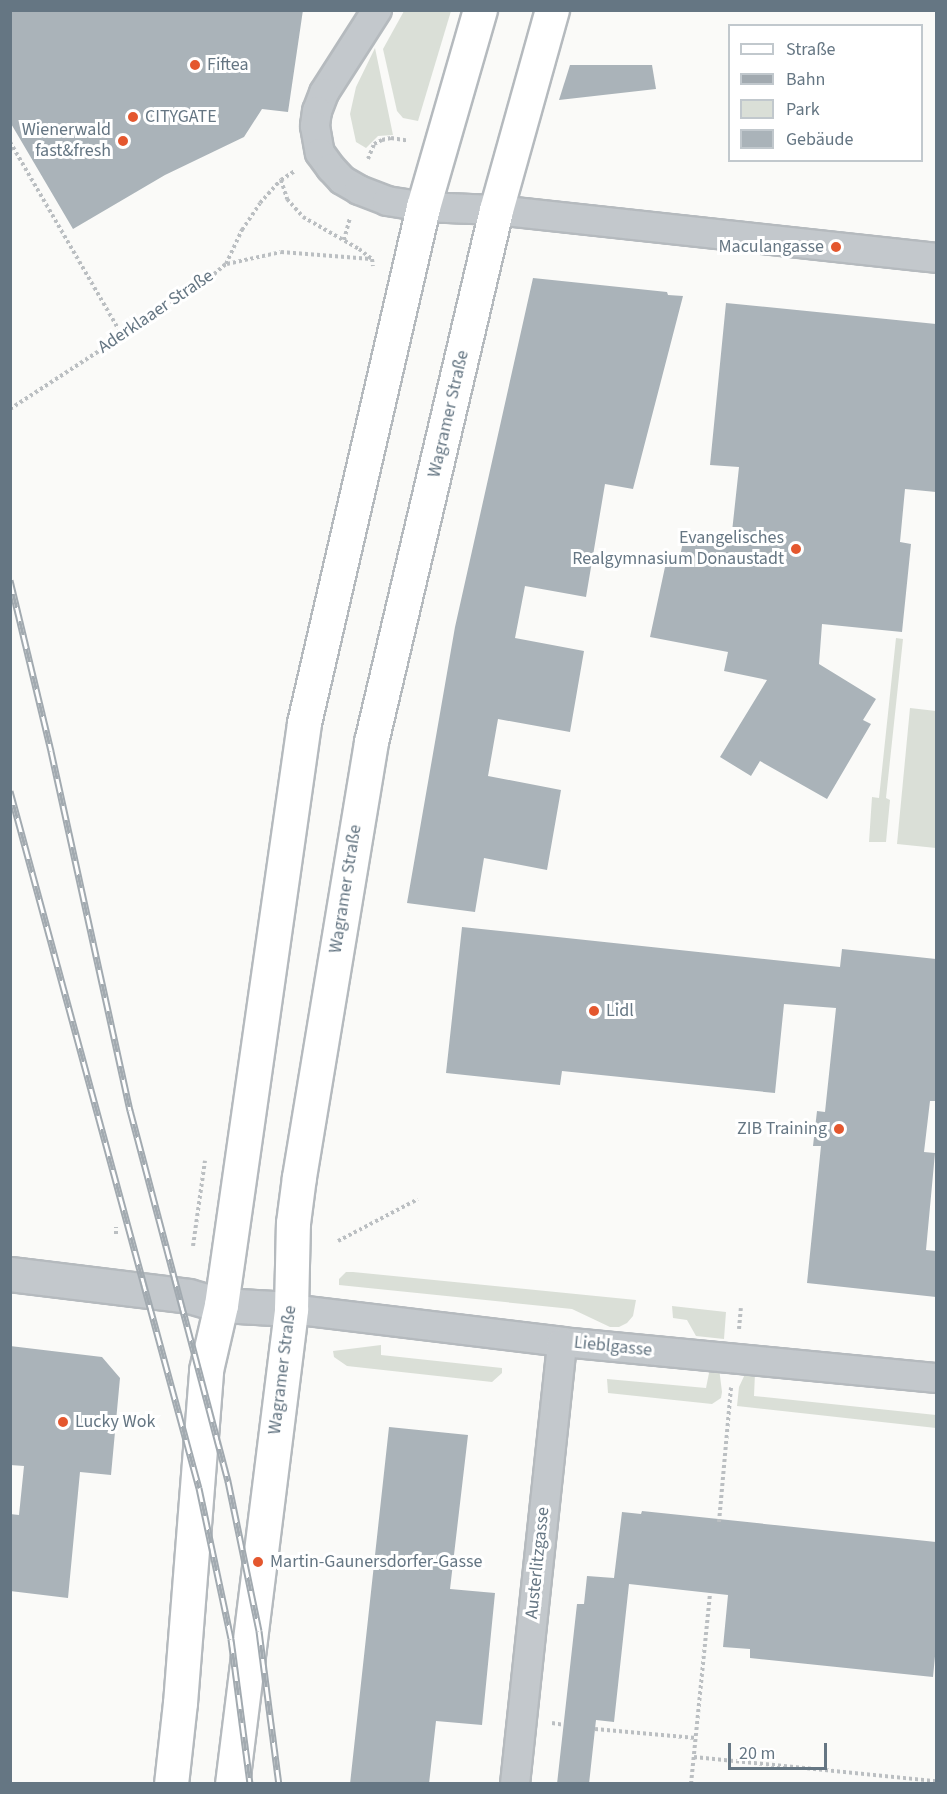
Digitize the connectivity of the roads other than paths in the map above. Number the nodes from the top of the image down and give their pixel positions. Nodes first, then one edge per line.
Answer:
1 (377, 10) edge
2 (480, 10) edge
3 (552, 10) edge
4 (423, 207) junction
5 (496, 210) junction
6 (936, 258) edge
7 (10, 1274) edge
8 (221, 1305) junction
9 (291, 1309) junction
10 (562, 1342) junction
11 (936, 1378) edge
12 (171, 1784) edge
13 (232, 1784) edge
14 (515, 1784) edge

1 - 4 street
2 - 4 main road
3 - 5 main road, Wagramer Straße
4 - 5 street
4 - 8 main road
5 - 6 street
5 - 9 main road, Wagramer Straße
7 - 8 street
8 - 9 street
8 - 12 main road
9 - 10 street, Lieblgasse
9 - 13 main road, Wagramer Straße
10 - 11 street, Lieblgasse
10 - 14 street, Austerlitzgasse

